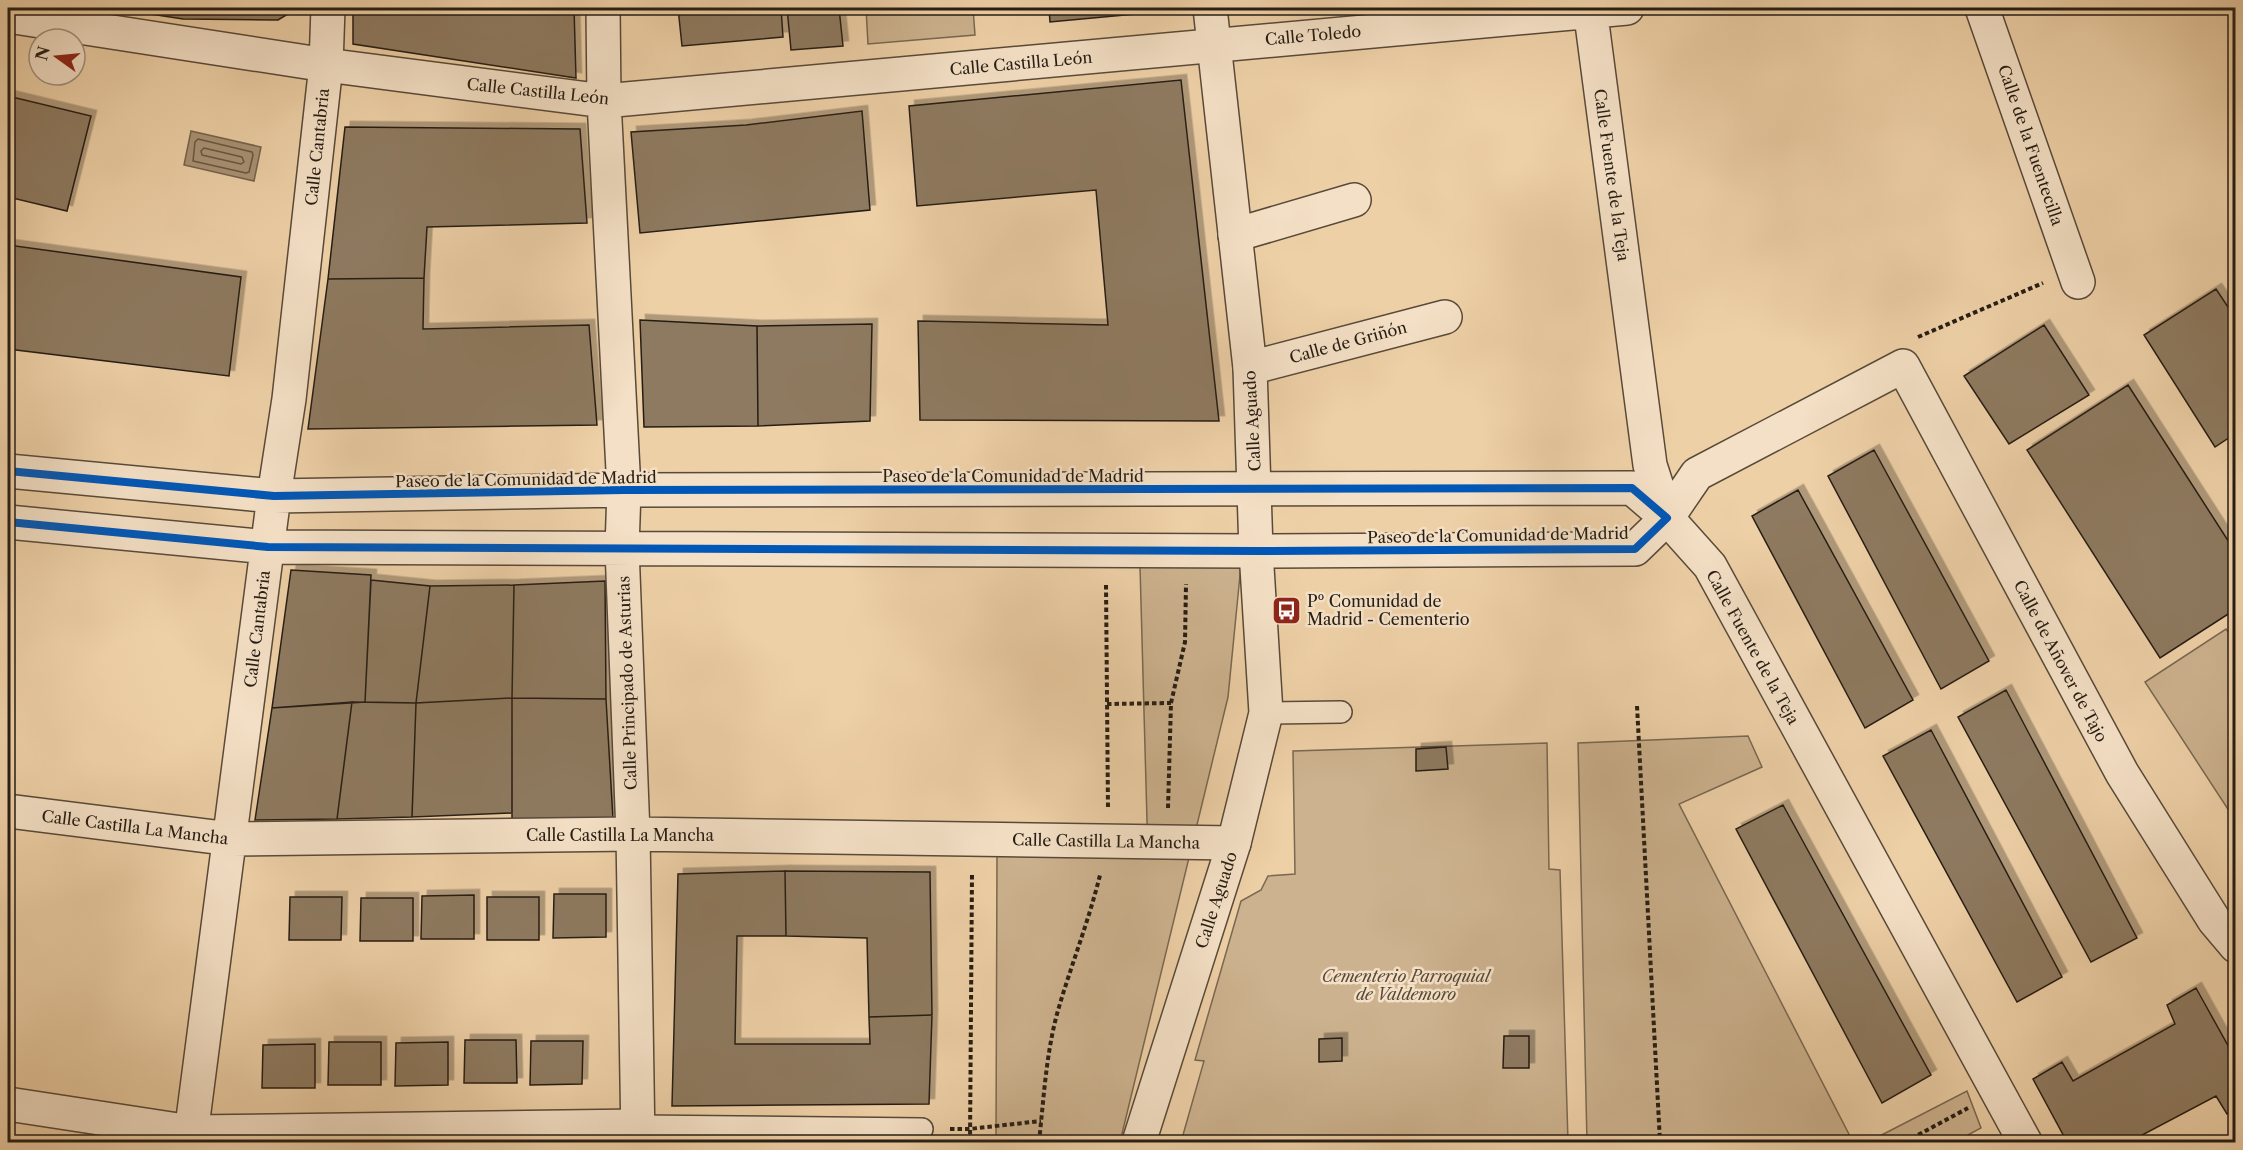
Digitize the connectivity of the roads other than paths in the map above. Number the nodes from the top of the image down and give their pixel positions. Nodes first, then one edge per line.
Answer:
1 (328, 8) edge
2 (603, 8) edge
3 (1210, 8) edge
4 (1627, 8) edge
5 (1982, 8) edge
6 (1590, 9) edge
7 (8, 16) edge
8 (1215, 44) junction
9 (326, 65) junction
10 (604, 101) junction
11 (1354, 200) dead end
12 (1235, 235) junction
13 (2077, 276) road end
14 (1445, 317) dead end
15 (1903, 366) joint
16 (1250, 368) junction
17 (8, 471) edge
18 (1256, 489) junction
19 (624, 490) junction
20 (274, 496) junction
21 (1667, 518) junction
22 (8, 522) edge
23 (268, 548) junction
24 (622, 548) junction
25 (1256, 551) junction
26 (1341, 712) dead end
27 (1266, 713) junction
28 (8, 811) edge
29 (633, 834) junction
30 (231, 839) junction
31 (1234, 843) junction
32 (2235, 946) edge
33 (8, 1104) edge
34 (922, 1129) dead end
35 (638, 1134) edge
36 (191, 1137) edge
37 (1139, 1143) edge
38 (2025, 1143) edge

1 - 9 street, Calle Cantabria
2 - 10 street, Calle Principado de Asturias
3 - 8 street, Calle Aguado
4 - 6 street, Calle Toledo
5 - 13 street, Calle de la Fuentecilla
6 - 8 street, Calle Toledo
6 - 21 street, Calle Fuente de la Teja
7 - 9 street, Calle Castilla León
8 - 10 street, Calle Castilla León
8 - 12 street, Calle Aguado
9 - 10 street, Calle Castilla León
9 - 20 street, Calle Cantabria
10 - 19 street, Calle Principado de Asturias
11 - 12 street
12 - 16 street, Calle Aguado
14 - 16 street, Calle de Griñón
15 - 21 street, Paseo de la Comunidad de Madrid
15 - 32 street, Calle de Añover de Tajo
16 - 18 street, Calle Aguado
17 - 20 street, Paseo de la Comunidad de Madrid
18 - 19 street, Paseo de la Comunidad de Madrid
18 - 21 street, Paseo de la Comunidad de Madrid
18 - 25 street, Calle Aguado
19 - 20 street, Paseo de la Comunidad de Madrid
19 - 24 street, Calle Principado de Asturias
20 - 23 street, Calle Cantabria
21 - 25 street, Paseo de la Comunidad de Madrid
21 - 38 street, Calle Fuente de la Teja
22 - 23 street, Paseo de la Comunidad de Madrid
23 - 24 street, Paseo de la Comunidad de Madrid
23 - 30 street, Calle Cantabria
24 - 25 street, Paseo de la Comunidad de Madrid
24 - 29 street, Calle Principado de Asturias
25 - 27 street, Calle Aguado
26 - 27 lane
27 - 31 street, Calle Aguado
28 - 30 street, Calle Castilla La Mancha
29 - 30 street, Calle Castilla La Mancha
29 - 31 street, Calle Castilla La Mancha
29 - 35 street, Calle Principado de Asturias
30 - 36 street, Calle Cantabria
31 - 37 street, Calle Aguado
33 - 36 street
34 - 35 lane
35 - 36 street

